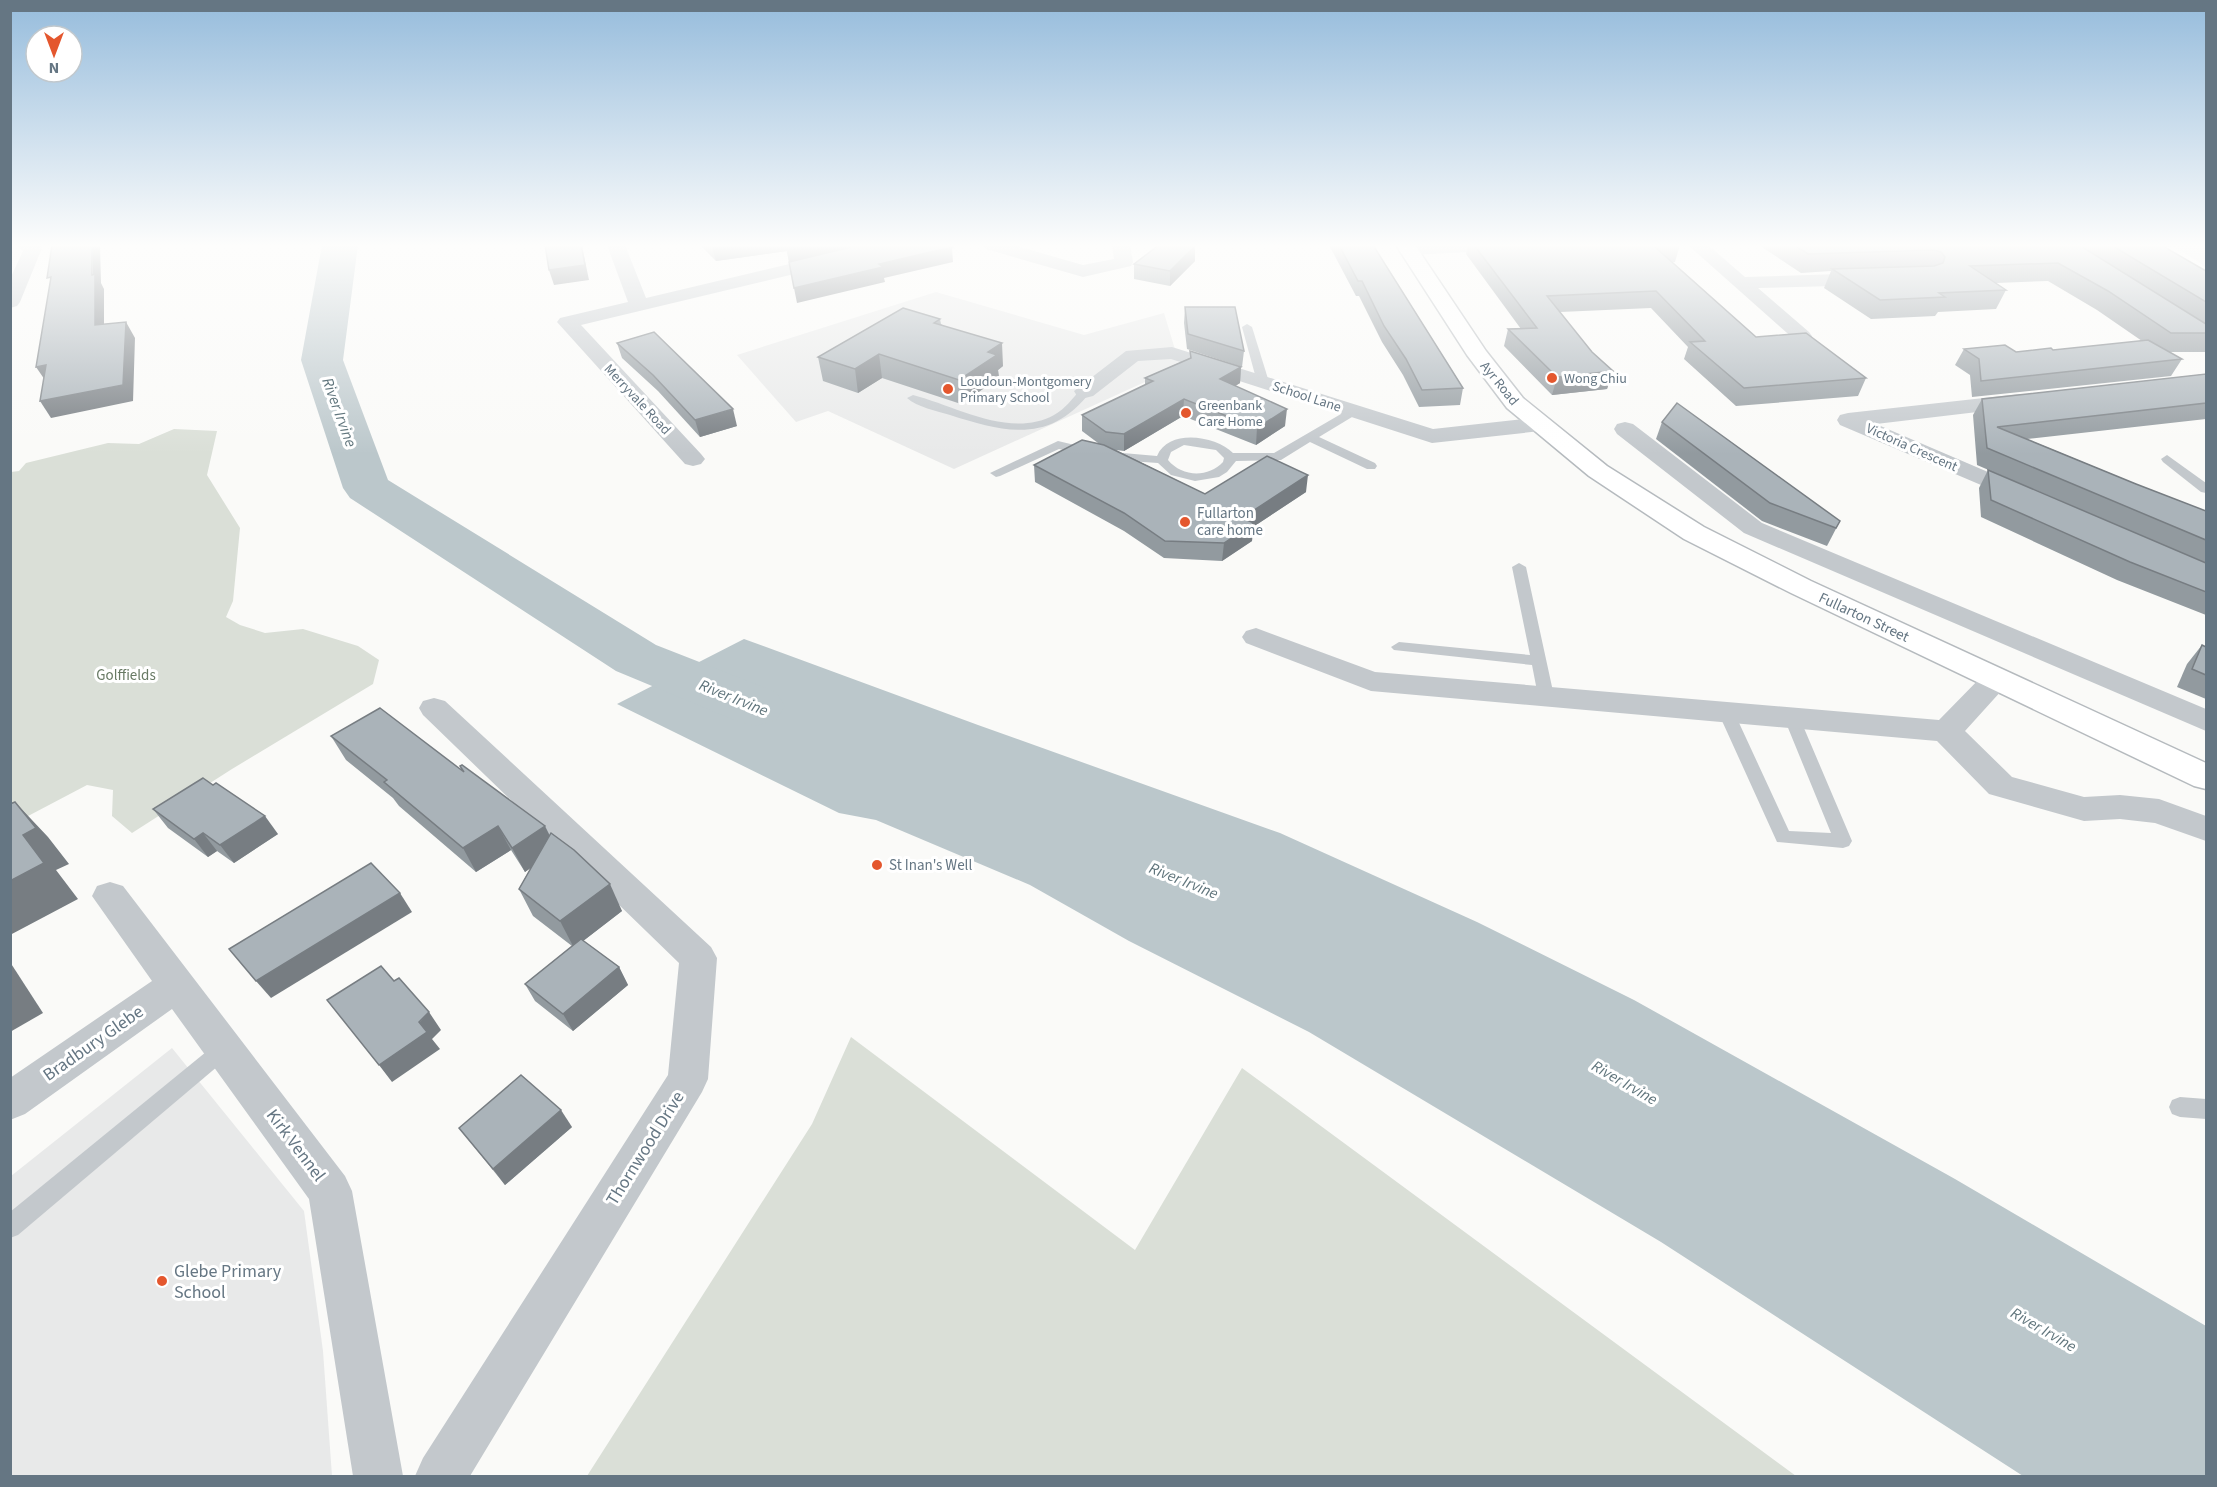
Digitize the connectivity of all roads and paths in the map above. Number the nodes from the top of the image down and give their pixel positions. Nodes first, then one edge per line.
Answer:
1 (599, 314) edge
2 (1451, 314) edge
3 (1777, 314) edge
4 (1247, 327) dead end
5 (1802, 336) edge
6 (1263, 382) junction
7 (1085, 391) joint
8 (914, 398) dead end
9 (2045, 398) edge
10 (1353, 411) junction
11 (1541, 424) junction
12 (1624, 429) dead end
13 (1309, 437) junction
14 (1230, 457) junction
15 (693, 459) dead end
16 (2167, 459) dead end
17 (1162, 460) junction
18 (1371, 466) dead end
19 (996, 473) dead end
20 (2206, 489) edge
21 (2044, 505) edge
22 (1519, 567) dead end
23 (1256, 637) dead end
24 (1399, 647) dead end
25 (1539, 661) junction
26 (1997, 679) junction
27 (1546, 696) junction
28 (434, 708) dead end
29 (1726, 712) junction
30 (1792, 718) junction
31 (2206, 721) edge
32 (1946, 731) junction
33 (2206, 777) edge
34 (2206, 829) edge
35 (110, 896) dead end
36 (176, 985) junction
37 (224, 1049) junction
38 (10, 1101) edge
39 (2180, 1107) dead end
40 (2206, 1109) edge
41 (10, 1227) edge
42 (378, 1476) edge
43 (441, 1476) edge

1 - 15 street, Merryvale Road
2 - 11 main road, Ayr Road
3 - 5 street
4 - 6 lane
6 - 7 street, School Lane
6 - 10 street, School Lane
7 - 8 lane
9 - 21 street, Victoria Crescent
10 - 11 street, School Lane
10 - 13 lane
11 - 26 main road, Fullarton Street
12 - 31 street
13 - 14 lane
13 - 18 lane
14 - 17 lane
14 - 17 lane
16 - 20 lane
17 - 19 lane
22 - 25 lane
23 - 27 street
24 - 25 lane
25 - 27 lane
26 - 32 street
26 - 33 main road, Fullarton Street
27 - 29 street
28 - 43 street, Thornwood Drive
29 - 30 street
29 - 30 lane
30 - 32 street
32 - 34 street
35 - 36 street, Kirk Vennel
36 - 37 street, Kirk Vennel
36 - 38 street, Bradbury Glebe
37 - 41 lane
37 - 42 street, Kirk Vennel
39 - 40 lane

